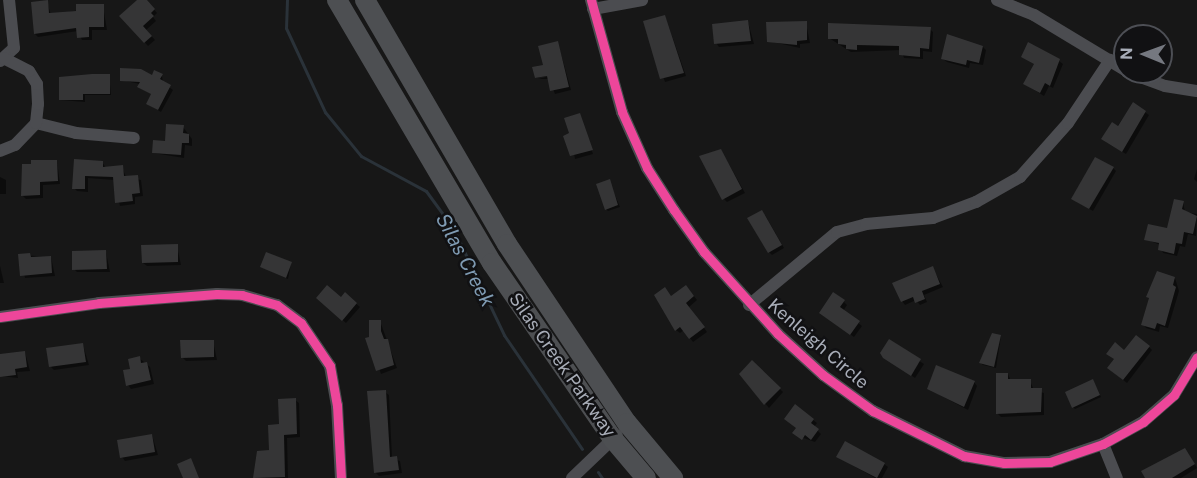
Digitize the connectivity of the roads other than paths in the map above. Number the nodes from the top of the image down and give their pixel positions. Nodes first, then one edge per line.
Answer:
1 (9, 0) edge
2 (337, 0) edge
3 (365, 0) edge
4 (642, 0) edge
5 (997, 0) edge
6 (592, 4) edge
7 (2, 60) edge
8 (1110, 60) junction
9 (1113, 62) edge
10 (1160, 84) edge
11 (1197, 91) edge
12 (36, 123) junction
13 (134, 138) dead end
14 (0, 151) edge
15 (749, 305) junction
16 (0, 317) edge
17 (1197, 357) edge
18 (627, 423) junction
19 (613, 440) junction
20 (1103, 444) junction
21 (341, 478) edge
22 (572, 478) edge
23 (646, 478) edge
24 (673, 478) edge
25 (1117, 478) edge

1 - 7 street
2 - 19 main road, Silas Creek Parkway
3 - 18 main road, Silas Creek Parkway
4 - 6 street
5 - 8 street
6 - 15 street, Kenleigh Circle
7 - 12 street
8 - 9 street
8 - 15 street
10 - 11 street
12 - 13 street
12 - 14 street
15 - 20 street, Kenleigh Circle
16 - 21 street
17 - 20 street, Kenleigh Circle
18 - 19 street
18 - 24 main road, Silas Creek Parkway
19 - 22 street
19 - 23 main road, Silas Creek Parkway
20 - 25 street

